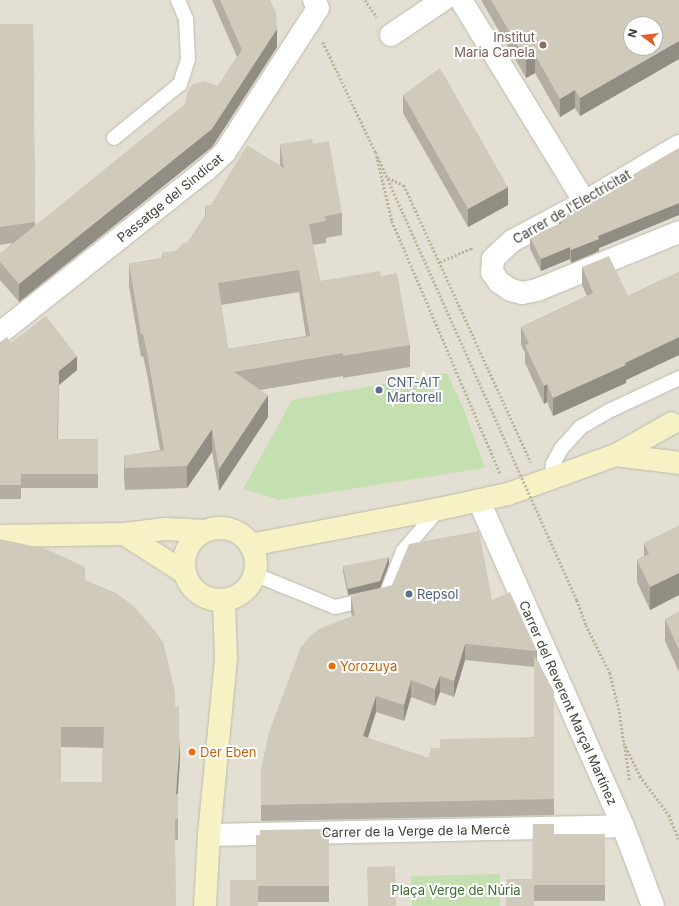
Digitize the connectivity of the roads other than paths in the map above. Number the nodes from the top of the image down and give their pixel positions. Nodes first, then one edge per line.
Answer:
1 (178, 0) edge
2 (443, 0) edge
3 (461, 0) edge
4 (316, 4) edge
5 (391, 35) dead end
6 (114, 138) dead end
7 (679, 146) edge
8 (585, 202) junction
9 (677, 237) edge
10 (0, 333) edge
11 (679, 378) edge
12 (676, 418) edge
13 (616, 455) junction
14 (679, 460) edge
15 (679, 463) edge
16 (546, 481) junction
17 (479, 501) junction
18 (440, 509) junction
19 (205, 531) junction
20 (124, 534) junction
21 (0, 536) edge
22 (250, 545) junction
23 (185, 573) junction
24 (254, 574) junction
25 (224, 600) junction
26 (622, 826) junction
27 (209, 835) junction
28 (204, 906) edge
29 (653, 906) edge

1 - 6 lane
2 - 5 street
3 - 8 street
4 - 10 street, Passatge del Sindicat
7 - 8 street, Carrer de l'Electricitat
8 - 9 street, Carrer de l'Electricitat
11 - 16 lane
12 - 13 main road
12 - 14 main road
13 - 15 main road
13 - 16 main road
16 - 17 main road
17 - 18 main road
17 - 26 street, Carrer del Reverent Marçal Martínez
18 - 22 main road
18 - 24 lane
19 - 20 main road
19 - 22 main road
19 - 23 main road
20 - 21 main road
20 - 23 main road
22 - 24 main road
23 - 25 main road
24 - 25 main road
25 - 27 main road
26 - 27 street, Carrer de la Verge de la Mercè
26 - 29 street, Carrer del Reverent Marçal Martínez
27 - 28 main road

